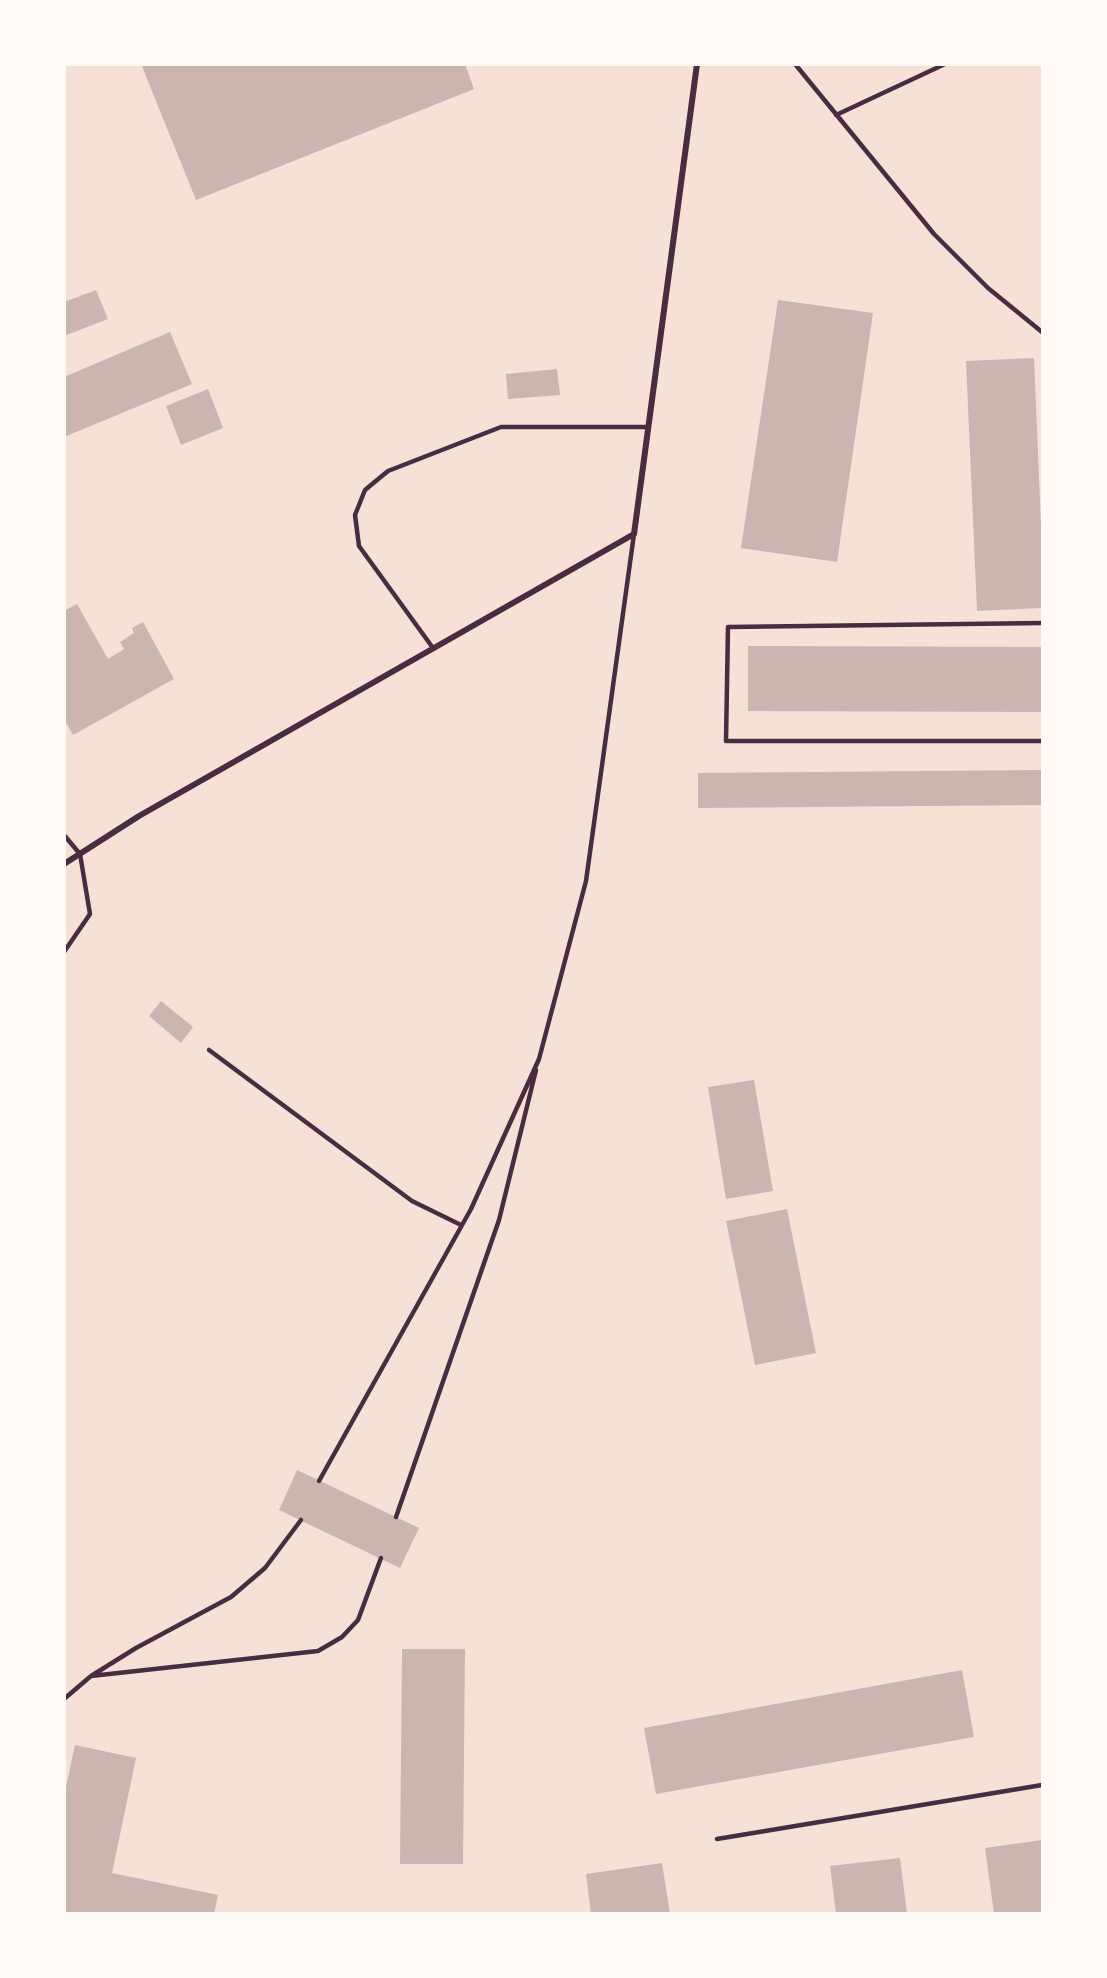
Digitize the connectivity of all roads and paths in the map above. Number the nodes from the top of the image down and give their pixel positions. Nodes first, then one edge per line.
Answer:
1 (697, 64) edge
2 (795, 64) edge
3 (945, 64) edge
4 (836, 115) junction
5 (1042, 332) edge
6 (648, 427) junction
7 (634, 534) junction
8 (1042, 623) edge
9 (433, 648) junction
10 (1042, 741) edge
11 (64, 836) edge
12 (80, 854) junction
13 (64, 864) edge
14 (64, 952) edge
15 (209, 1050) dead end
16 (539, 1059) junction
17 (461, 1225) junction
18 (320, 1481) dead end
19 (396, 1517) dead end
20 (301, 1520) dead end
21 (381, 1558) dead end
22 (91, 1676) junction
23 (64, 1699) edge
24 (1042, 1785) edge
25 (717, 1839) dead end

1 - 6 street
2 - 4 lane
3 - 4 lane
4 - 5 lane
6 - 7 street
6 - 9 lane
7 - 9 street
7 - 16 lane
8 - 10 lane
9 - 12 street
11 - 12 lane
12 - 13 street
12 - 14 lane
15 - 17 lane
16 - 17 lane
16 - 19 lane
17 - 18 lane
20 - 22 lane
21 - 22 lane
22 - 23 lane
24 - 25 lane

